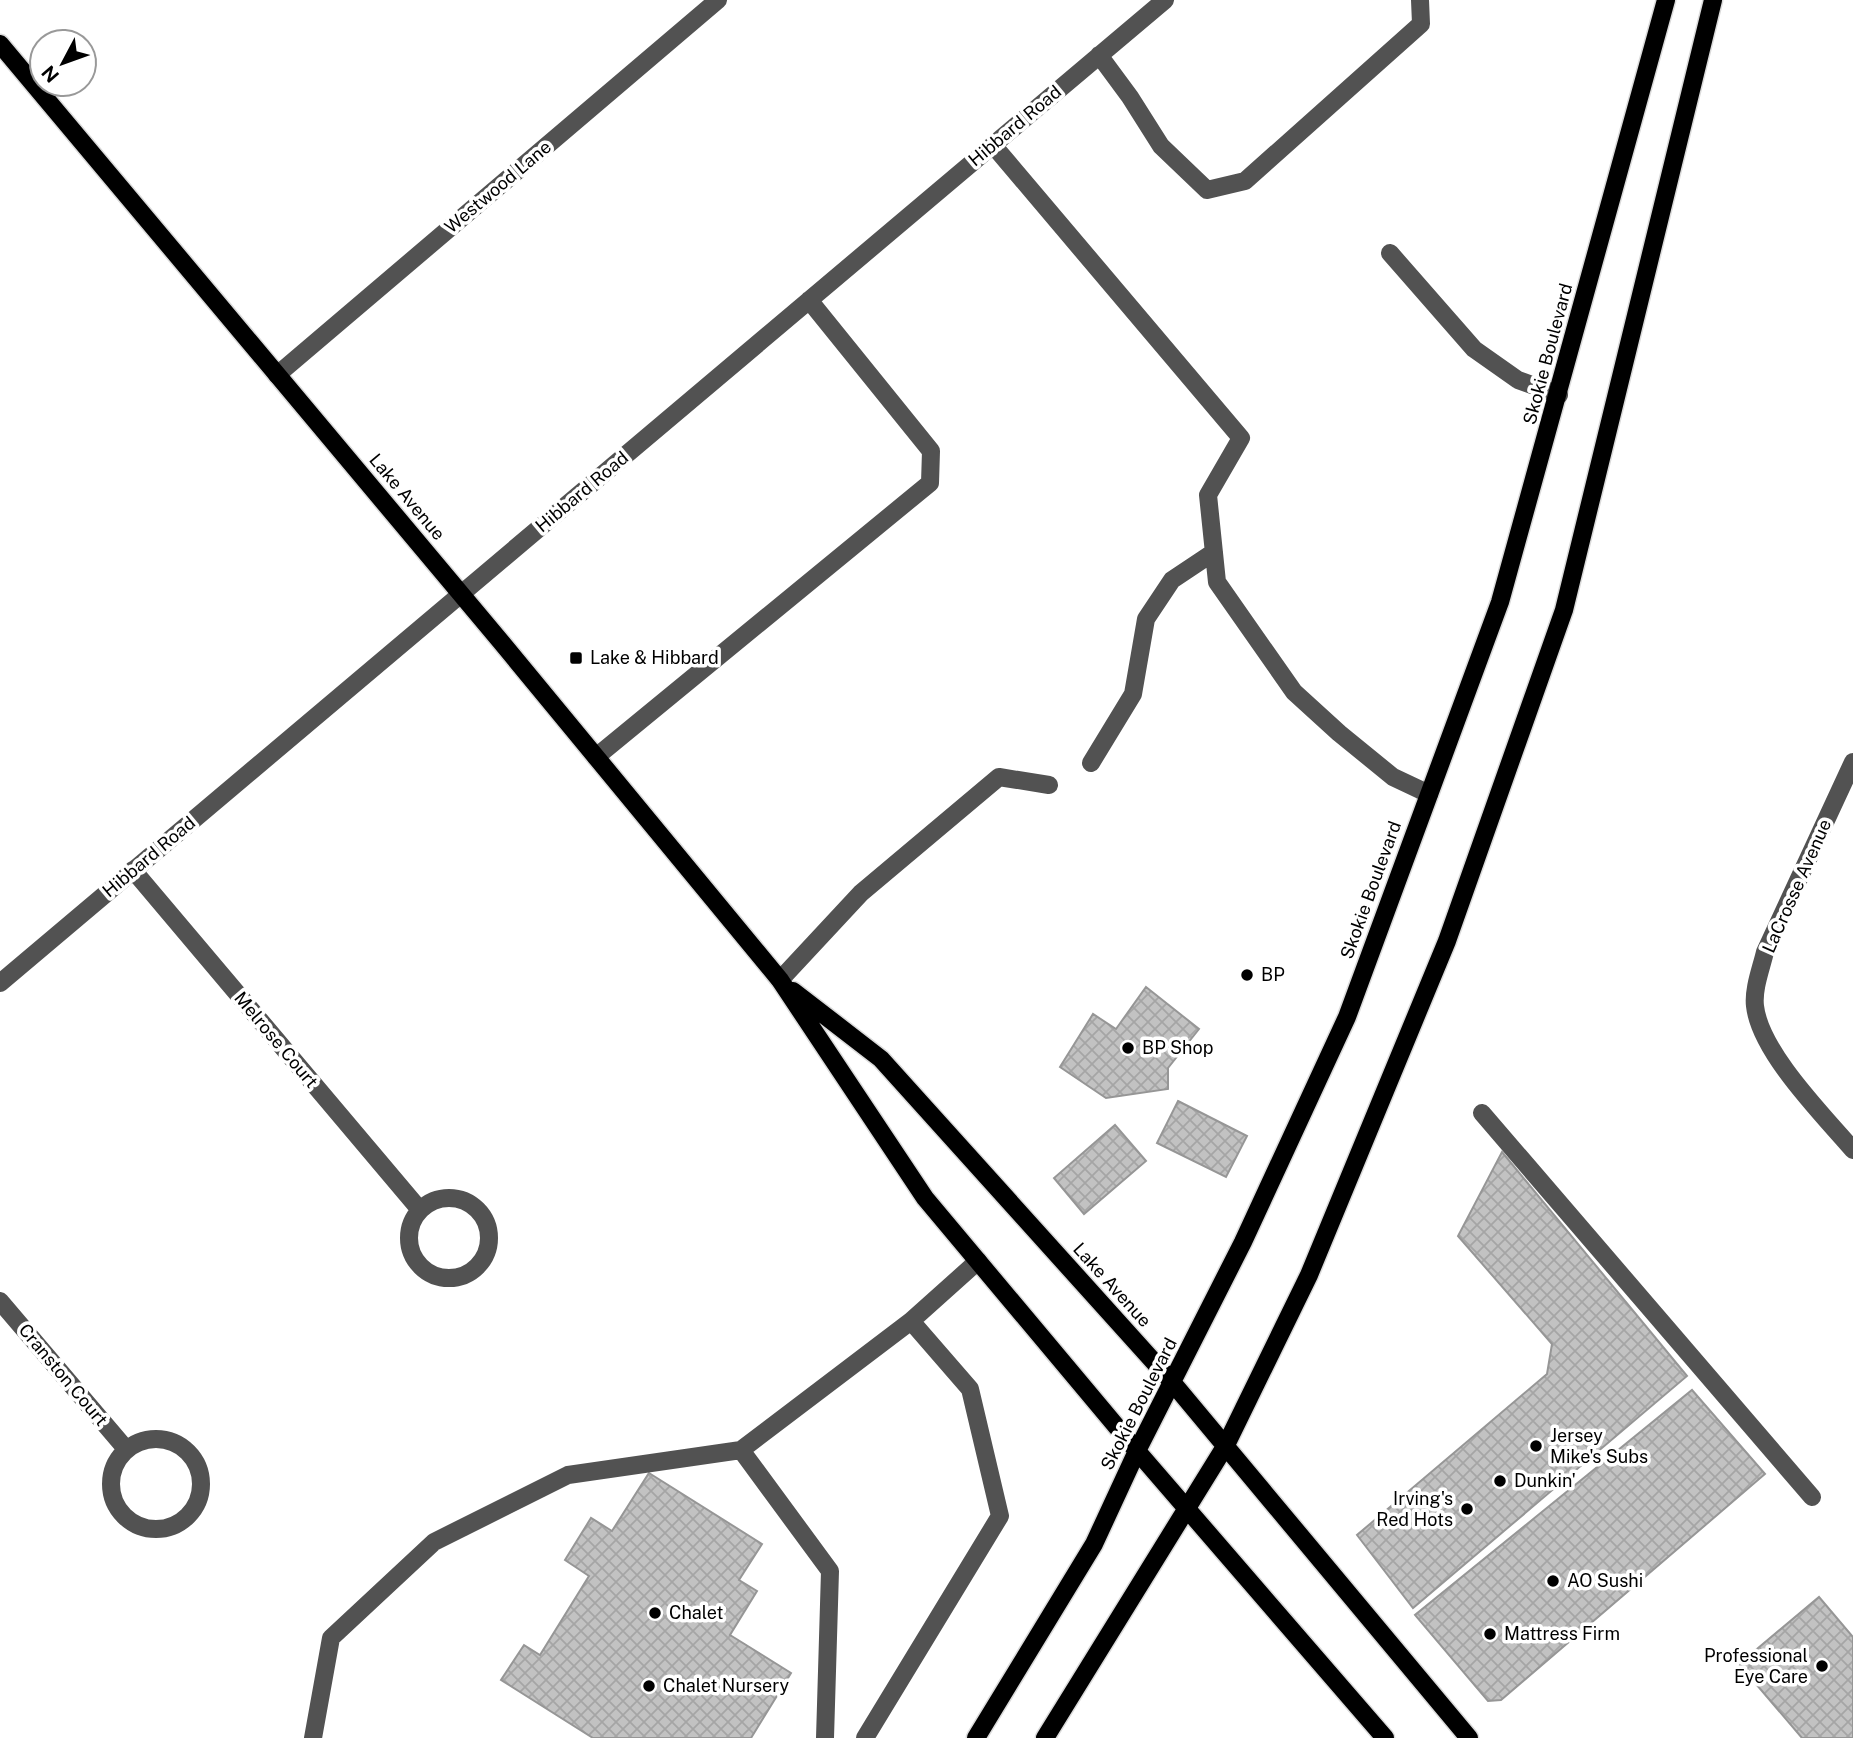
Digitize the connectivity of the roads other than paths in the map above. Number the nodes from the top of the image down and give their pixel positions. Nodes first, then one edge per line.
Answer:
1 (718, 0) edge
2 (1165, 0) edge
3 (1420, 0) edge
4 (1666, 0) edge
5 (1713, 0) edge
6 (0, 44) edge
7 (1099, 55) junction
8 (993, 145) junction
9 (1390, 253) dead end
10 (809, 300) junction
11 (277, 375) junction
12 (1559, 395) junction
13 (1214, 552) junction
14 (461, 594) junction
15 (596, 757) junction
16 (1091, 762) dead end
17 (1853, 762) edge
18 (1049, 785) dead end
19 (1429, 794) junction
20 (134, 870) junction
21 (780, 980) junction
22 (0, 983) edge
23 (1482, 1113) dead end
24 (1853, 1150) edge
25 (419, 1210) junction
26 (978, 1261) junction
27 (0, 1301) edge
28 (911, 1321) junction
29 (1172, 1382) junction
30 (1226, 1446) junction
31 (126, 1450) junction
32 (741, 1450) junction
33 (1138, 1451) junction
34 (1812, 1497) dead end
35 (1186, 1507) junction
36 (313, 1738) edge
37 (825, 1738) edge
38 (865, 1738) edge
39 (976, 1738) edge
40 (1045, 1738) edge
41 (1385, 1738) edge
42 (1469, 1738) edge

1 - 11 street, Westwood Lane
2 - 7 street, Hibbard Road
3 - 7 street
4 - 12 main road, Skokie Boulevard
5 - 30 main road
6 - 11 main road, Lake Avenue
7 - 8 street, Hibbard Road
8 - 10 street, Hibbard Road
8 - 13 street
9 - 12 street
10 - 14 street, Hibbard Road
10 - 15 street
11 - 14 main road, Lake Avenue
12 - 19 main road, Skokie Boulevard
13 - 16 street
13 - 19 street
14 - 15 main road, Lake Avenue
14 - 20 street, Hibbard Road
15 - 21 main road, Lake Avenue
17 - 24 street, LaCrosse Avenue
18 - 21 street
19 - 29 main road, Skokie Boulevard
20 - 22 street, Hibbard Road
20 - 25 street, Melrose Court
21 - 26 main road, Lake Avenue
21 - 29 main road, Lake Avenue
23 - 34 street
25 - 25 street
26 - 28 street
26 - 33 main road, Lake Avenue
27 - 31 street, Cranston Court
28 - 32 street
28 - 38 street
29 - 30 main road, Lake Avenue
29 - 33 main road, Skokie Boulevard
30 - 35 main road
30 - 42 main road, Lake Avenue
31 - 31 street
32 - 36 street
32 - 37 street
33 - 35 main road, Lake Avenue
33 - 39 main road, Skokie Boulevard
35 - 40 main road
35 - 41 main road, Lake Avenue

